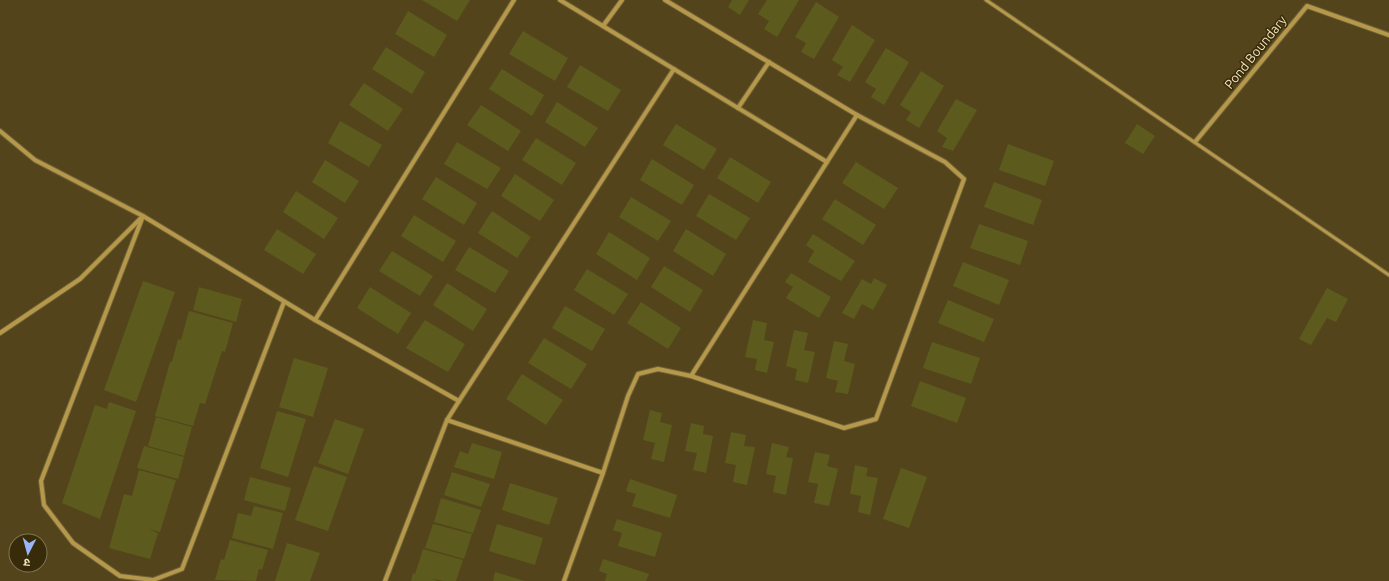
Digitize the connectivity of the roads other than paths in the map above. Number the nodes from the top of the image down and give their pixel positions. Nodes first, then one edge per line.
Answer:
1 (514, 0) edge
2 (560, 0) edge
3 (622, 0) edge
4 (665, 0) edge
5 (986, 0) edge
6 (603, 26) junction
7 (1389, 35) edge
8 (769, 62) junction
9 (674, 69) junction
10 (738, 108) junction
11 (857, 115) junction
12 (0, 131) edge
13 (1194, 142) junction
14 (827, 162) junction
15 (142, 216) junction
16 (1389, 275) edge
17 (284, 302) junction
18 (315, 320) junction
19 (0, 333) edge
20 (691, 376) junction
21 (459, 401) junction
22 (447, 420) junction
23 (603, 472) junction
24 (385, 581) edge
25 (564, 581) edge

1 - 18 street
2 - 6 street
3 - 6 street
4 - 8 street
5 - 13 lane
6 - 9 street
7 - 13 street, Pond Boundary
8 - 10 street
8 - 11 street
9 - 10 street
9 - 21 street
10 - 14 street
11 - 14 street
11 - 20 street
12 - 15 street
13 - 16 lane
14 - 20 street
15 - 17 street
15 - 17 street
15 - 19 street
17 - 18 street
18 - 21 street
20 - 23 street
21 - 22 street
22 - 23 street
22 - 24 street
23 - 25 street

